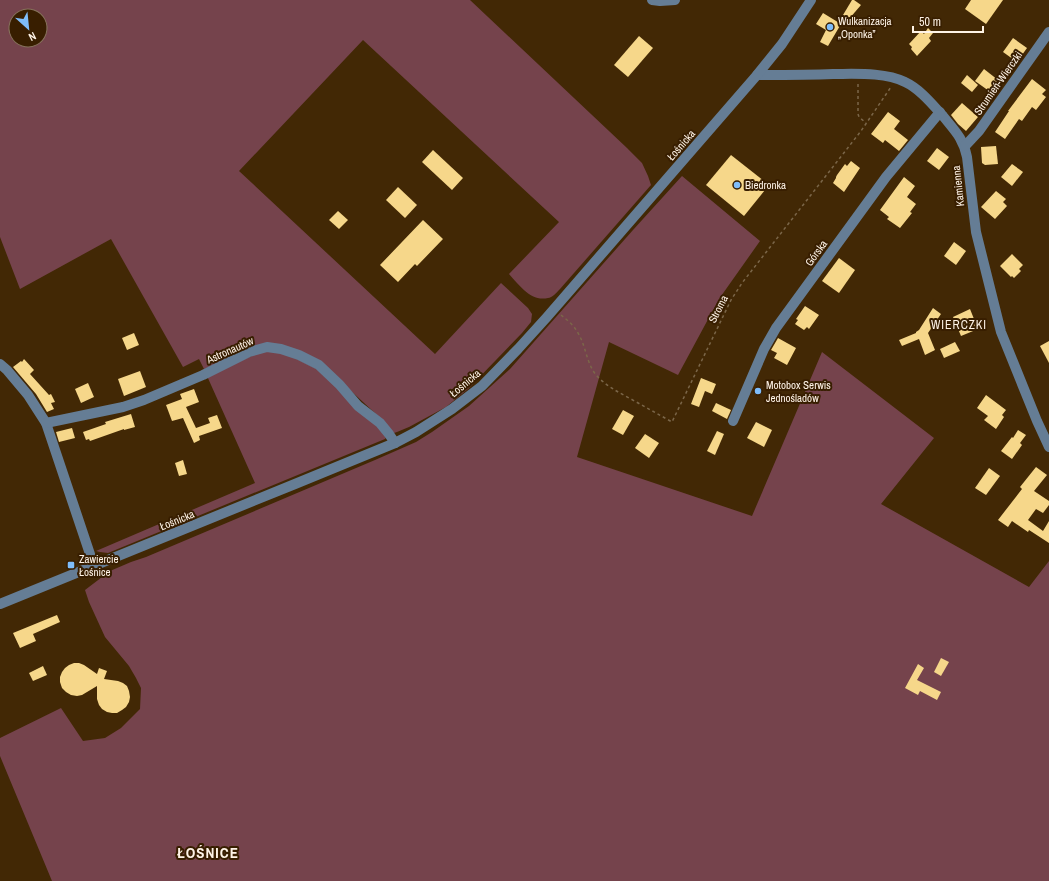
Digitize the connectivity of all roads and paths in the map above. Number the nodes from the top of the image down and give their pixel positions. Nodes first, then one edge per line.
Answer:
1 (652, 0) edge
2 (675, 0) edge
3 (811, 0) edge
4 (1049, 32) edge
5 (858, 74) junction
6 (757, 75) junction
7 (896, 79) junction
8 (940, 112) junction
9 (866, 123) junction
10 (965, 146) junction
11 (554, 309) junction
12 (0, 364) edge
13 (733, 421) dead end
14 (46, 423) junction
15 (395, 443) junction
16 (1049, 447) edge
17 (94, 566) junction
18 (0, 604) edge

1 - 2 street
3 - 6 street, Łośnicka
4 - 10 street, Strumień-Wierczki
5 - 6 street, Kamienna
5 - 7 street, Kamienna
5 - 9 path
6 - 11 street, Łośnicka
7 - 8 street, Kamienna
7 - 9 path, Stroma
8 - 10 street, Kamienna
8 - 13 street, Górska
9 - 11 path, Stroma
10 - 16 street, Kamienna
11 - 15 street, Łośnicka
12 - 14 street
14 - 15 street, Astronautów
14 - 17 street
15 - 17 street, Łośnicka
17 - 18 street, Łośnicka

